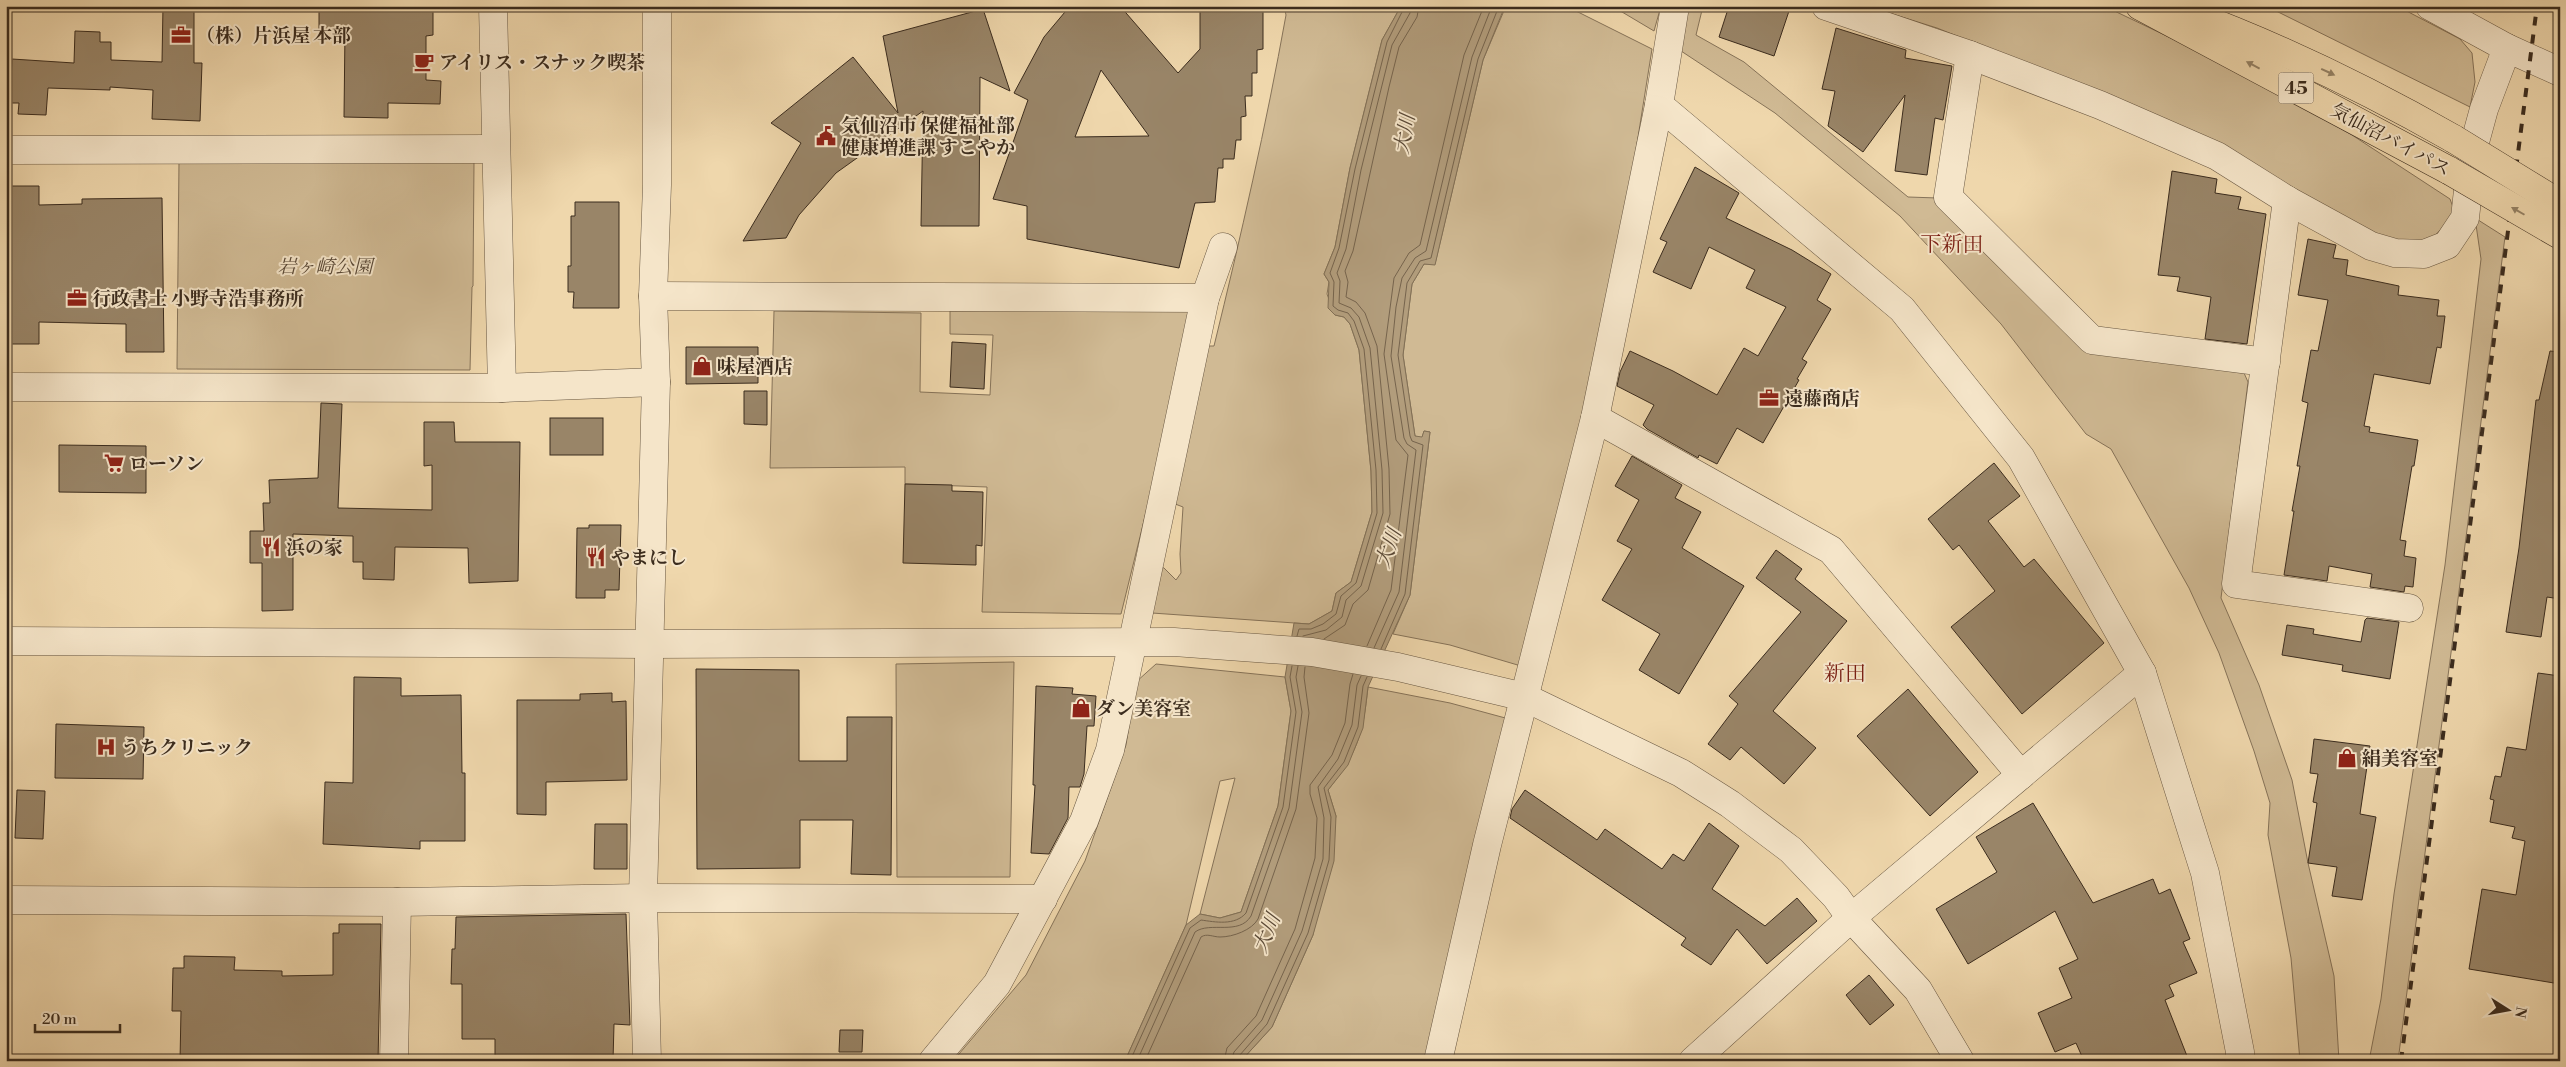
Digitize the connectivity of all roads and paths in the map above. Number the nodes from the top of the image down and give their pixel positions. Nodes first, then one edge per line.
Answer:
1 (493, 6) edge
2 (657, 6) edge
3 (1675, 6) edge
4 (1826, 6) edge
5 (2140, 6) edge
6 (2170, 6) edge
7 (2430, 6) edge
8 (2508, 48) junction
9 (1970, 55) junction
10 (2560, 72) edge
11 (1659, 105) junction
12 (495, 149) junction
13 (6, 150) edge
14 (2287, 200) junction
15 (2560, 204) edge
16 (2560, 235) edge
17 (1223, 247) dead end
18 (653, 296) junction
19 (1205, 298) junction
20 (2266, 362) junction
21 (656, 382) junction
22 (6, 387) edge
23 (502, 388) junction
24 (1595, 418) junction
25 (2409, 608) dead end
26 (6, 640) edge
27 (1133, 642) junction
28 (650, 644) junction
29 (2142, 673) junction
30 (1524, 697) junction
31 (2021, 775) junction
32 (644, 898) junction
33 (1044, 899) junction
34 (6, 900) edge
35 (397, 902) junction
36 (1852, 918) junction
37 (394, 1061) edge
38 (647, 1061) edge
39 (934, 1061) edge
40 (1438, 1061) edge
41 (1693, 1061) edge
42 (1960, 1061) edge
43 (2240, 1061) edge

1 - 12 street
2 - 18 street
3 - 11 street
4 - 9 street
16 -> 5 highway, 気仙沼バイパス / 45, bridge
6 -> 15 highway, 気仙沼バイパス / 45, bridge
7 - 8 street
8 - 10 street
8 - 14 street
9 - 14 street
9 - 20 street
11 - 24 street
11 - 29 street
12 - 13 street
12 - 23 street
14 - 20 street
17 - 19 street
18 - 19 street
18 - 21 street
19 - 27 street
20 - 25 street
21 - 23 street
21 - 28 street
22 - 23 street
24 - 30 street
24 - 31 street
26 - 28 street
27 - 28 street
27 - 30 street
27 - 33 street
28 - 32 street
29 - 31 street
29 - 43 street
30 - 36 street
30 - 40 street
31 - 36 street
32 - 33 street
32 - 35 street
32 - 38 street
33 - 39 street
34 - 35 street
35 - 37 street
36 - 41 street
36 - 42 street

